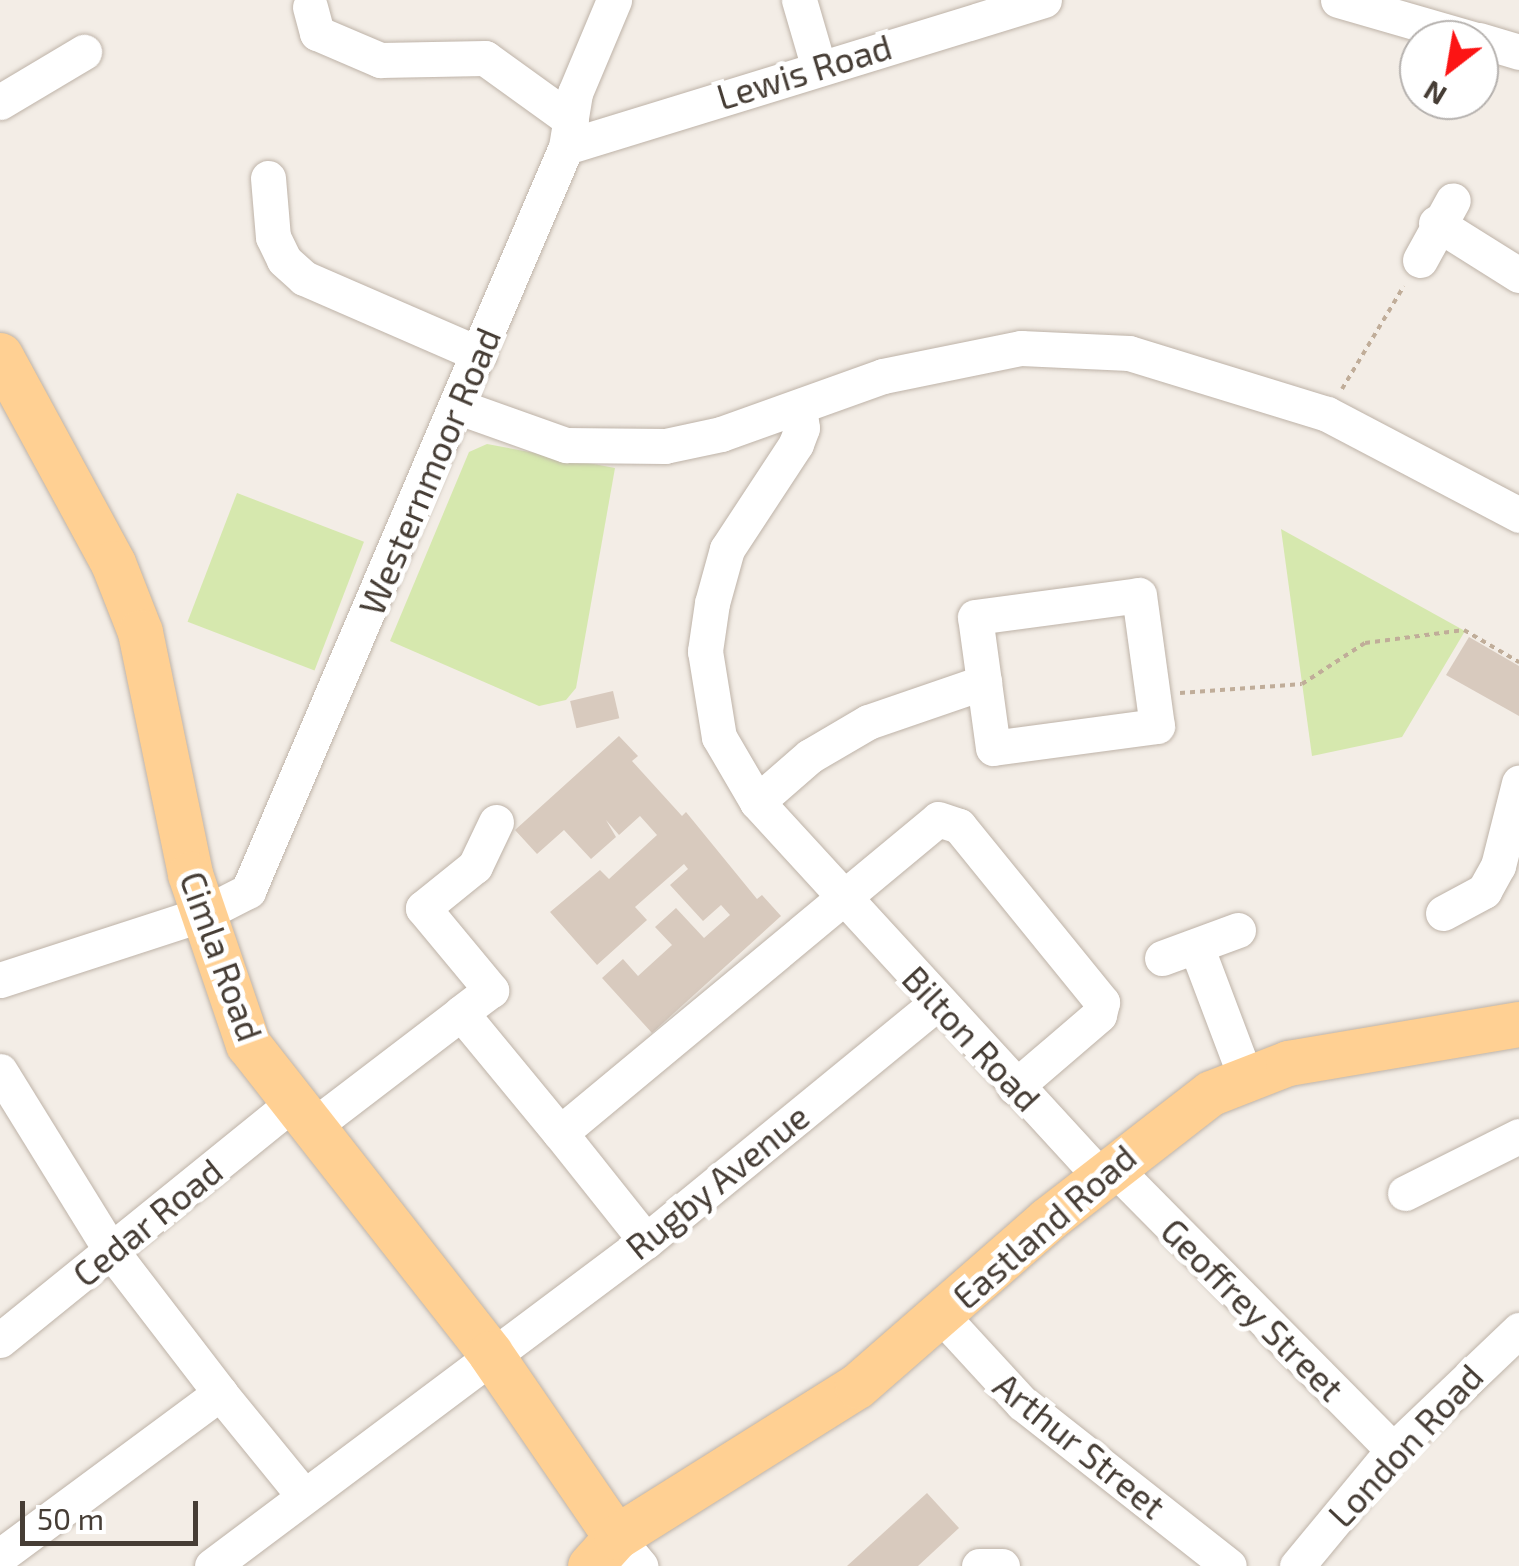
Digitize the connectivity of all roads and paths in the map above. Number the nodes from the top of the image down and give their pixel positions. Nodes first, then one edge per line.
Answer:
1 (614, 0) edge
2 (799, 0) edge
3 (1044, 0) edge
4 (1338, 0) edge
5 (310, 7) dead end
6 (1408, 20) edge
7 (84, 52) dead end
8 (818, 65) junction
9 (0, 102) edge
10 (568, 133) junction
11 (268, 178) dead end
12 (1420, 260) joint
13 (1519, 275) edge
14 (480, 354) junction
15 (0, 355) edge
16 (1346, 383) dead end
17 (459, 407) junction
18 (798, 407) junction
19 (1519, 515) edge
20 (1519, 662) edge
21 (984, 682) junction
22 (1153, 695) junction
23 (1517, 794) edge
24 (757, 802) junction
25 (496, 822) dead end
26 (844, 899) junction
27 (1443, 913) dead end
28 (204, 914) junction
29 (1238, 930) dead end
30 (1196, 946) junction
31 (1162, 958) dead end
32 (0, 980) edge
33 (938, 1002) junction
34 (461, 1013) junction
35 (1519, 1024) edge
36 (0, 1071) edge
37 (1245, 1076) junction
38 (1015, 1087) junction
39 (303, 1115) junction
40 (560, 1133) junction
41 (1519, 1136) edge
42 (1107, 1172) junction
43 (1404, 1193) dead end
44 (646, 1241) junction
45 (112, 1252) junction
46 (941, 1315) junction
47 (1519, 1330) edge
48 (0, 1340) edge
49 (490, 1353) junction
50 (220, 1393) junction
51 (1393, 1450) junction
52 (304, 1496) junction
53 (0, 1556) edge
54 (616, 1556) edge
55 (212, 1566) edge
56 (979, 1566) edge
57 (1002, 1566) edge
58 (1229, 1566) edge
59 (1296, 1566) edge

1 - 10 street, Westernmoor Road
2 - 8 street
3 - 8 street, Lewis Road
4 - 6 street
5 - 10 street
7 - 9 street
8 - 10 street, Lewis Road
10 - 14 street, Westernmoor Road
11 - 14 street
12 - 13 street
12 - 16 path
14 - 17 street, Westernmoor Road
15 - 28 main road, Cimla Road
17 - 18 street
17 - 28 street, Westernmoor Road
18 - 19 street
18 - 24 street, Bilton Road
20 - 22 path
21 - 22 street
21 - 22 street
21 - 24 street
23 - 27 street
24 - 26 street, Bilton Road
25 - 34 street, Cedar Road
26 - 33 street, Bilton Road
26 - 38 street
26 - 40 street
28 - 32 street, Westernmoor Road
28 - 39 main road, Cimla Road
29 - 30 street
30 - 31 street
30 - 37 street
33 - 38 street, Bilton Road
33 - 44 street, Rugby Avenue
34 - 39 street, Cedar Road
34 - 40 street
35 - 37 main road, Eastland Road
36 - 45 street
37 - 42 main road, Eastland Road
38 - 42 street, Bilton Road
39 - 45 street, Cedar Road
39 - 49 main road, Cimla Road
40 - 44 street
41 - 43 street
42 - 46 main road, Eastland Road
42 - 51 street, Geoffrey Street
44 - 49 street, Rugby Avenue
45 - 48 street, Cedar Road
45 - 50 street
46 - 54 main road, Eastland Road
46 - 58 street, Arthur Street
47 - 51 street, London Road
49 - 52 street, Rugby Avenue
49 - 54 main road, Cimla Road
50 - 52 street
50 - 53 street
51 - 59 street, London Road
52 - 55 street, Rugby Avenue
56 - 57 street

